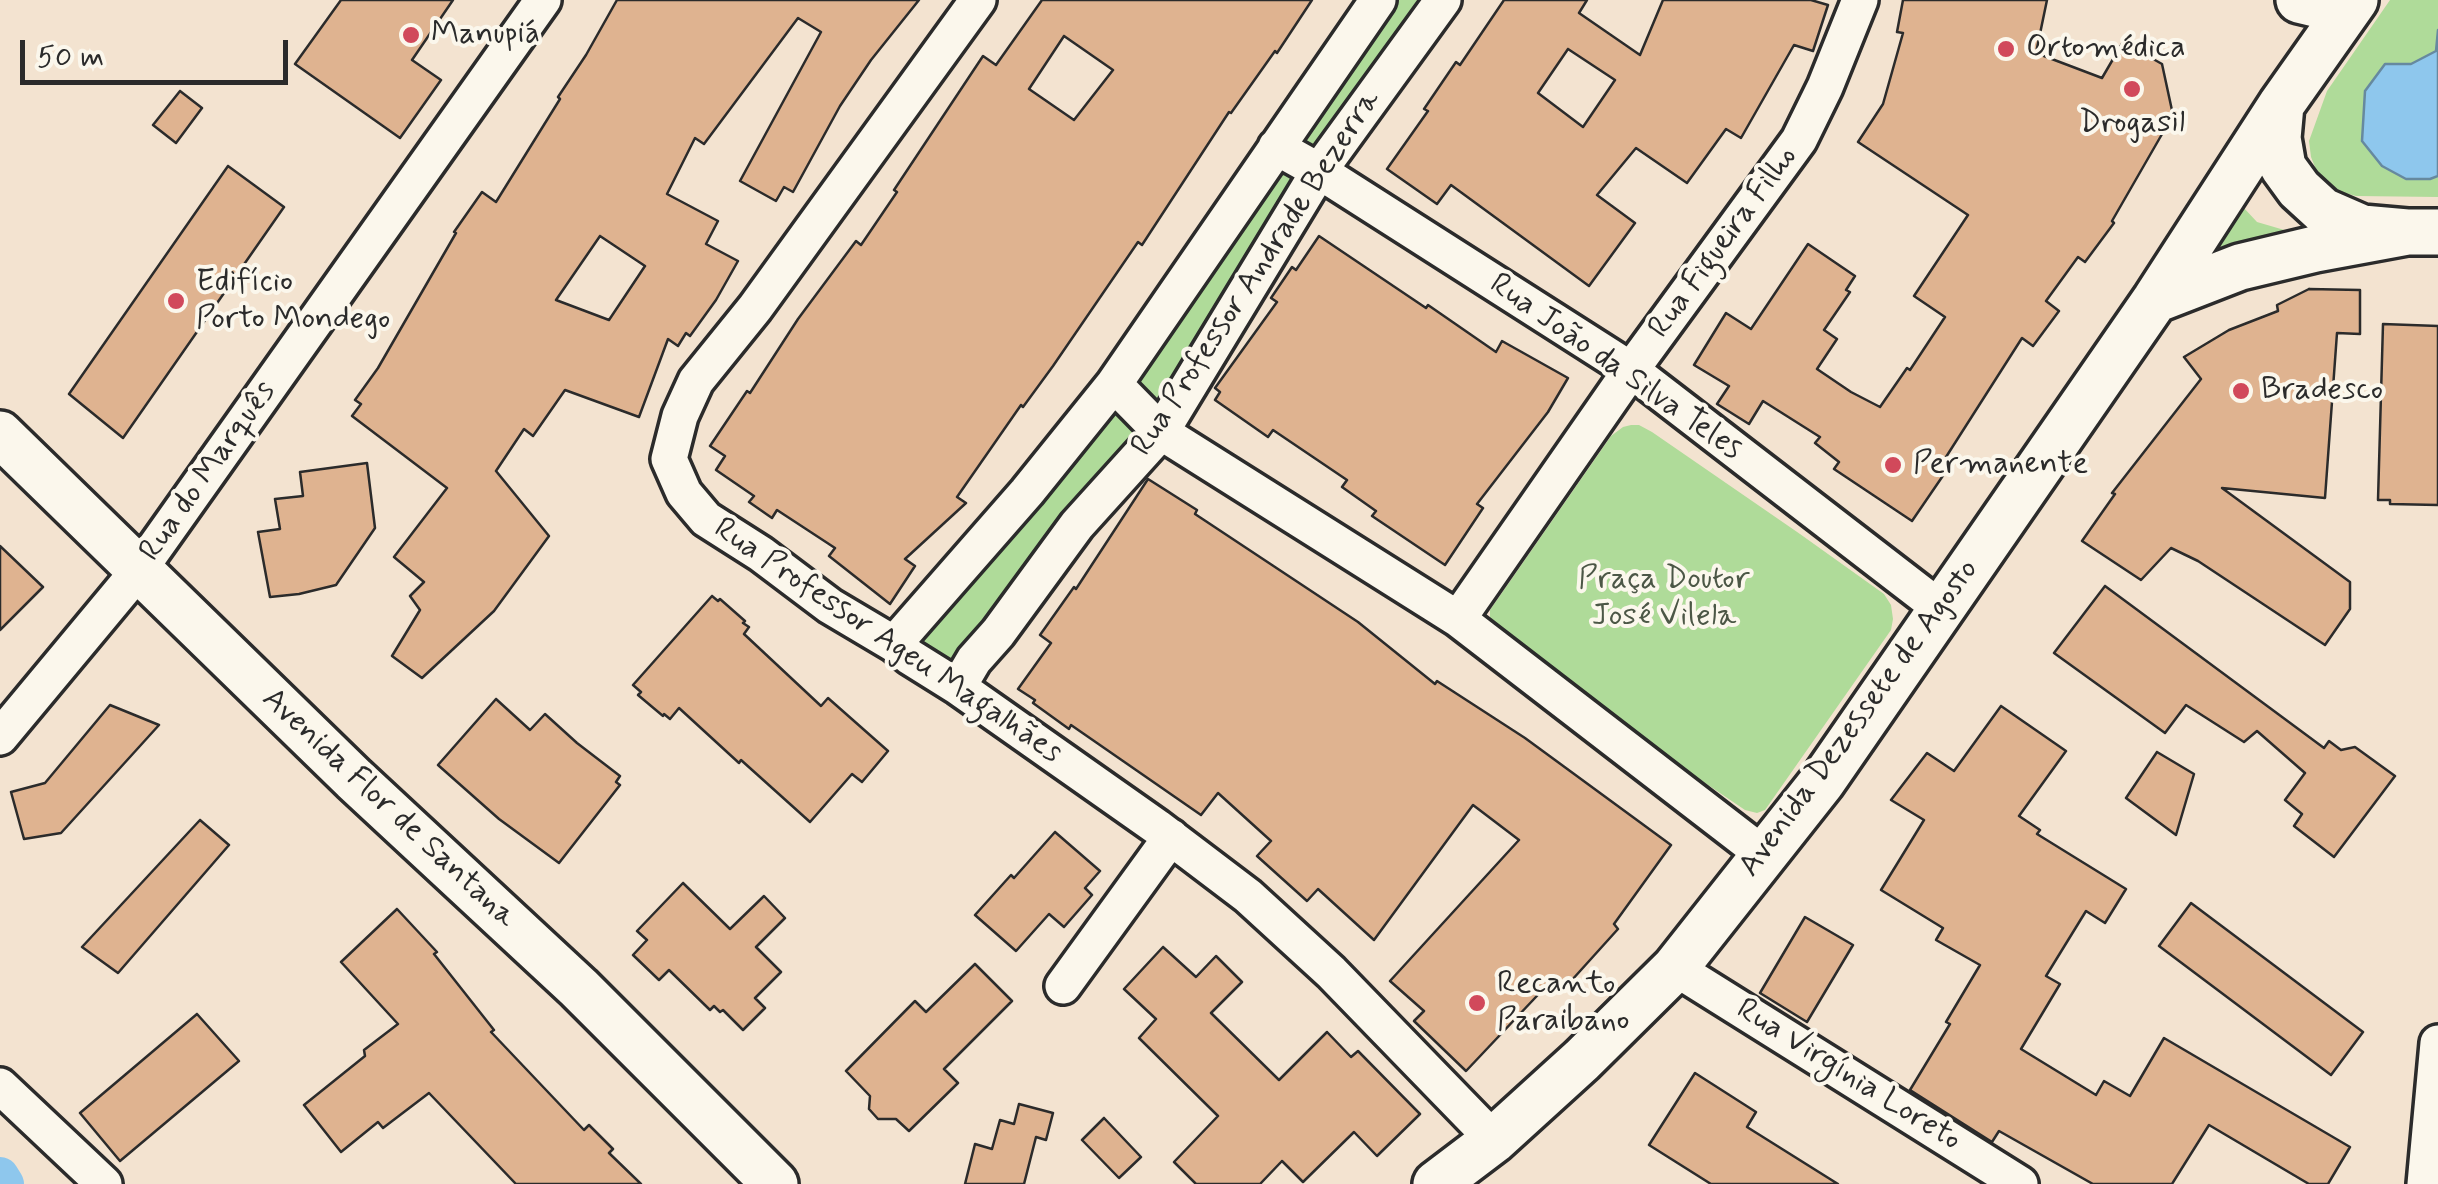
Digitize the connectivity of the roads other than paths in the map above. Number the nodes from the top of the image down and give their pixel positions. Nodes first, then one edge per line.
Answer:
1 (543, 0) edge
2 (978, 0) edge
3 (1378, 0) edge
4 (1443, 0) edge
5 (1860, 0) edge
6 (2299, 0) edge
7 (2350, 6) edge
8 (2281, 105) junction
9 (1276, 147) junction
10 (1319, 171) junction
11 (2422, 232) edge
12 (2155, 300) junction
13 (1631, 370) junction
14 (1114, 384) junction
15 (1161, 432) junction
16 (0, 434) edge
17 (139, 570) junction
18 (1940, 608) junction
19 (1458, 618) junction
20 (894, 644) junction
21 (958, 687) junction
22 (0, 737) edge
23 (1170, 837) junction
24 (1764, 854) junction
25 (1675, 968) junction
26 (1063, 986) dead end
27 (2438, 1043) edge
28 (0, 1086) edge
29 (1494, 1140) junction
30 (104, 1184) edge
31 (775, 1184) edge
32 (1436, 1184) edge
33 (2020, 1184) edge
34 (2425, 1184) edge

1 - 17 street, Rua do Marquês
2 - 20 street, Rua Professor Ageu Magalhães
3 - 9 street, Rua Professor Andrade Bezerra
4 - 10 street, Rua Professor Andrade Bezerra
5 - 13 street, Rua Figueira Filho
6 - 7 main road
7 - 8 main road, Avenida Dezessete de Agosto
8 - 11 main road
8 - 12 main road, Avenida Dezessete de Agosto
9 - 10 street, Rua João da Silva Teles
9 - 14 street, Rua Professor Andrade Bezerra
10 - 13 street, Rua João da Silva Teles
10 - 15 street, Rua Professor Andrade Bezerra
11 - 12 main road
12 - 18 main road, Avenida Dezessete de Agosto
13 - 18 street, Rua João da Silva Teles
13 - 19 street, Rua Figueira Filho
14 - 15 street
14 - 20 street, Rua Professor Andrade Bezerra
15 - 19 street
15 - 21 street, Rua Professor Andrade Bezerra
16 - 17 main road, Avenida Flor de Santana
17 - 22 street, Rua do Marquês
17 - 31 main road, Avenida Flor de Santana
18 - 24 main road, Avenida Dezessete de Agosto
19 - 24 street
20 - 21 street, Rua Professor Ageu Magalhães
21 - 23 street, Rua Professor Ageu Magalhães
23 - 26 street
23 - 29 street, Rua Professor Ageu Magalhães
24 - 25 main road, Avenida Dezessete de Agosto
25 - 29 main road, Avenida Dezessete de Agosto
25 - 33 street, Rua Virgínia Loreto
27 - 34 street
28 - 30 street
29 - 32 main road, Avenida Dezessete de Agosto

